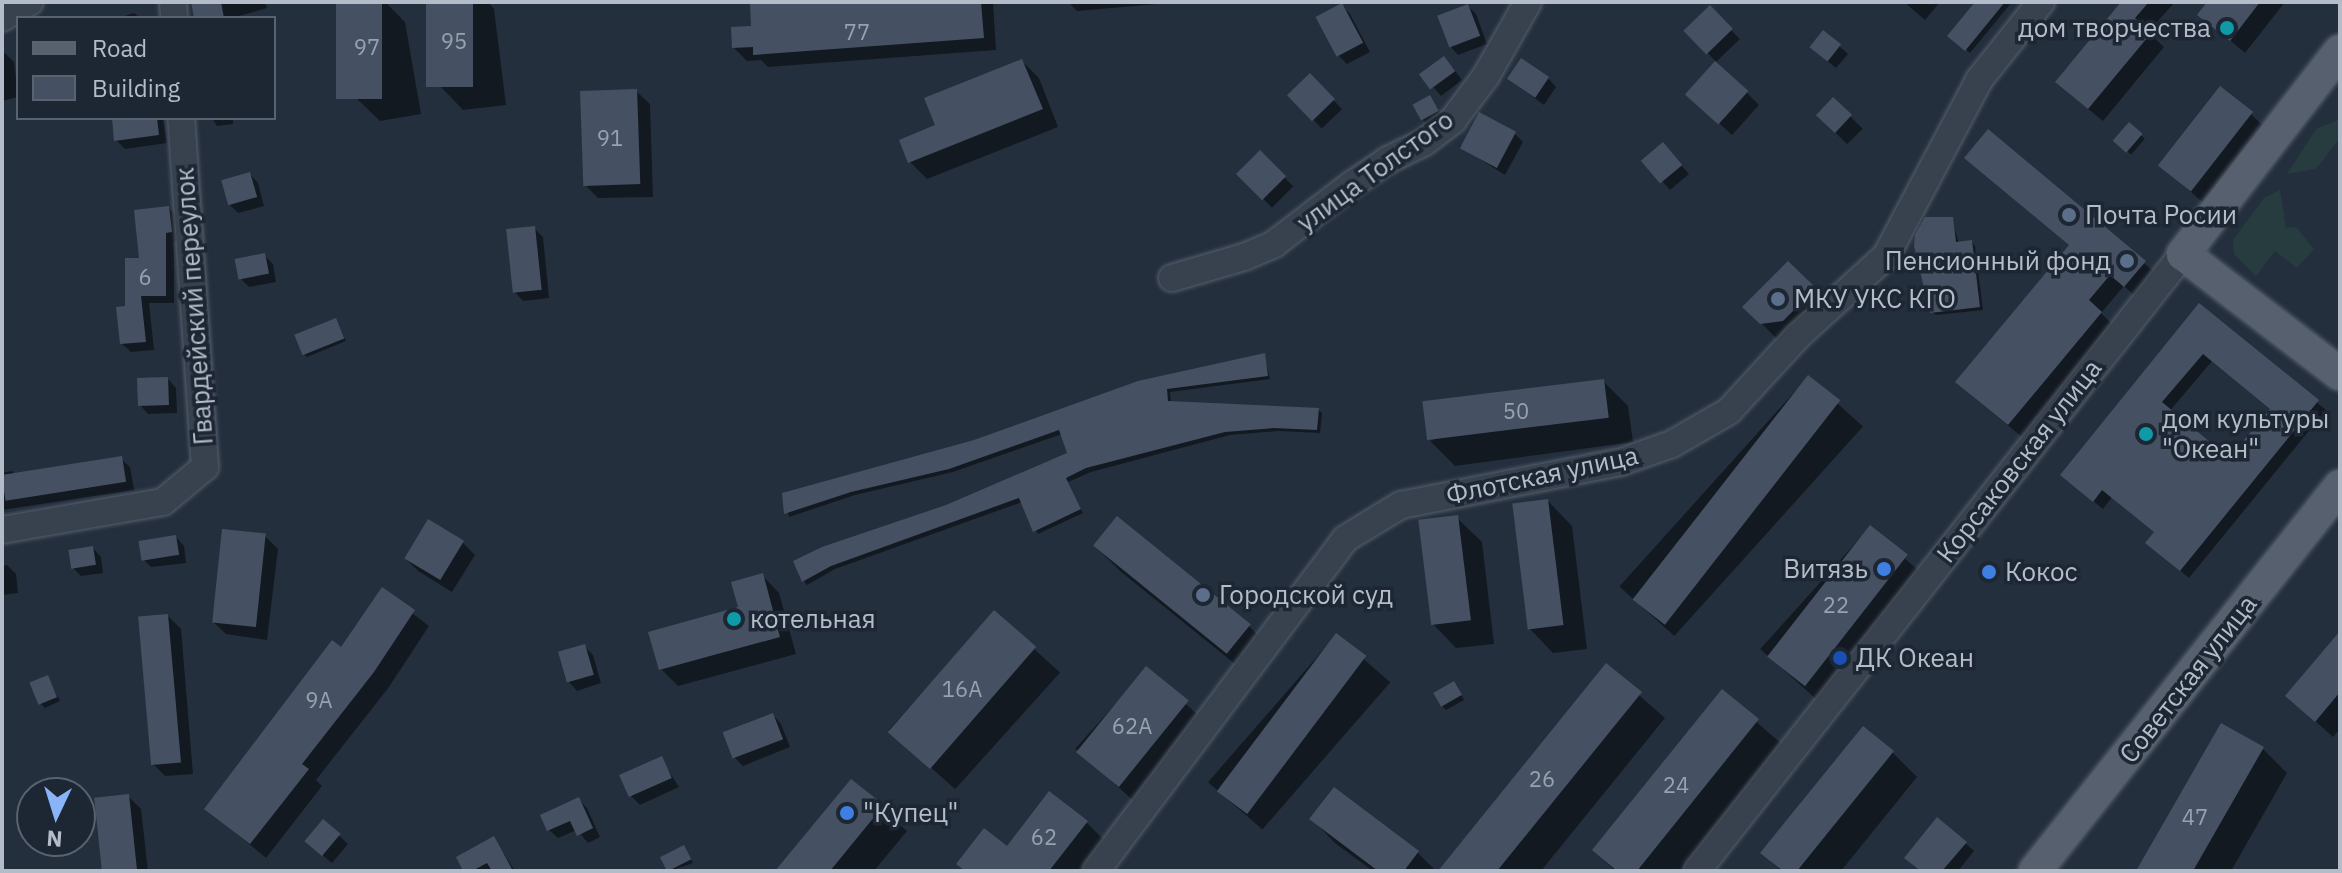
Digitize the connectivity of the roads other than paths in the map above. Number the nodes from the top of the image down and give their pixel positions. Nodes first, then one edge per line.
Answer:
1 (30, 2) edge
2 (1528, 2) edge
3 (2041, 2) edge
4 (2, 18) edge
5 (2340, 51) edge
6 (181, 120) edge
7 (2183, 254) junction
8 (1172, 278) dead end
9 (2340, 374) edge
10 (2340, 486) edge
11 (2, 530) edge
12 (1096, 871) edge
13 (1697, 871) edge
14 (2035, 871) edge

1 - 4 street
2 - 8 street, улица Толстого
3 - 12 street, Флотская улица
5 - 7 main road, Корсаковская улица
6 - 11 street, Гвардейский переулок
7 - 9 main road
7 - 13 street, Корсаковская улица
10 - 14 main road, Советская улица

